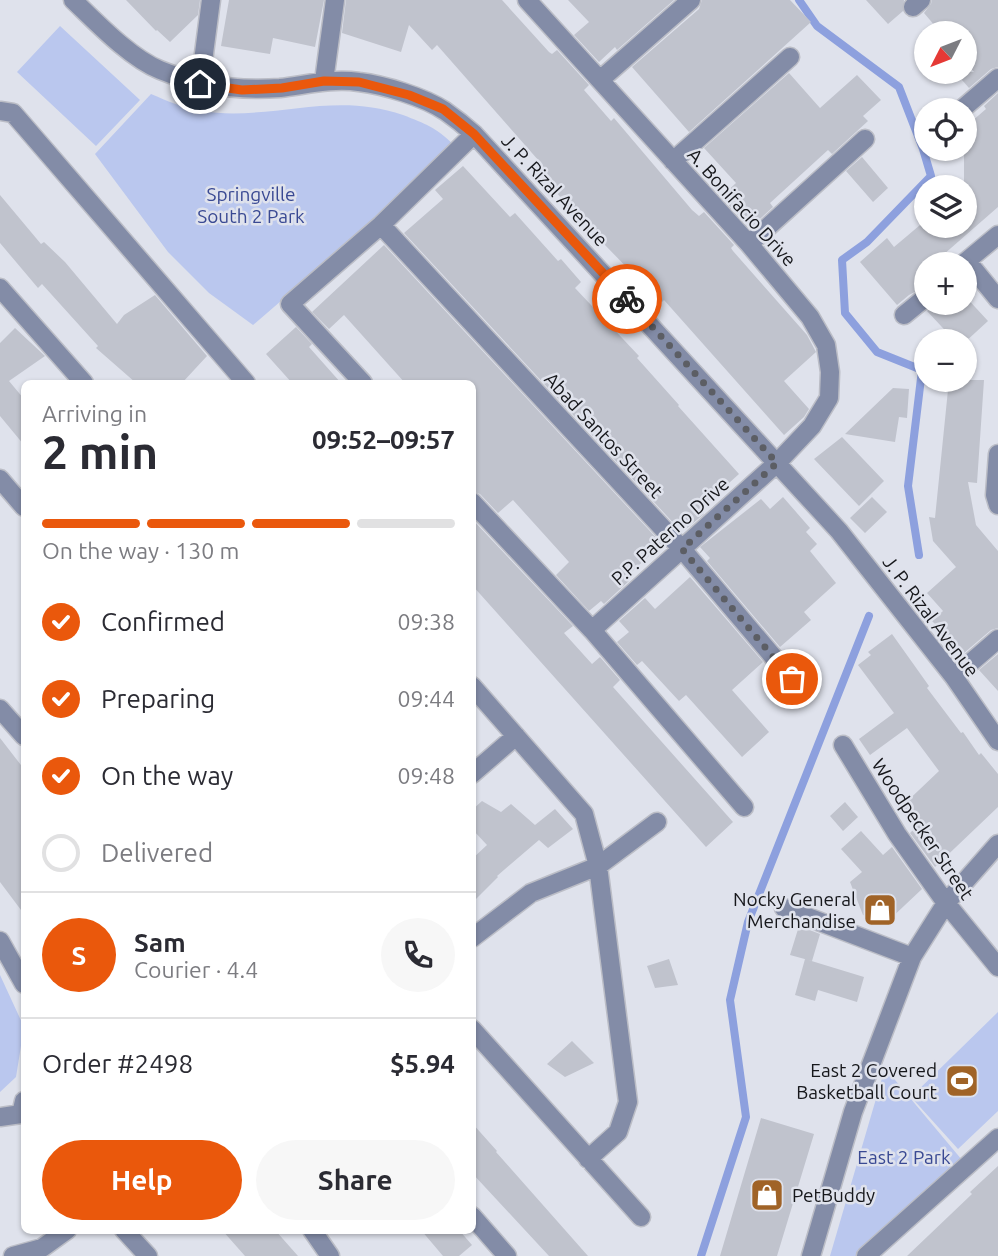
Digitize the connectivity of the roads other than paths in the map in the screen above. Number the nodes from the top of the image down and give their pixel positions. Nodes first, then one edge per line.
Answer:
1 (73, 0) edge
2 (211, 0) edge
3 (335, 0) edge
4 (527, 0) edge
5 (691, 0) edge
6 (790, 57) dead end
7 (998, 78) edge
8 (600, 80) junction
9 (324, 81) junction
10 (200, 84) junction
11 (975, 98) edge
12 (0, 111) edge
13 (474, 134) junction
14 (865, 139) dead end
15 (673, 161) junction
16 (381, 225) junction
17 (998, 235) edge
18 (749, 244) junction
19 (977, 253) edge
20 (977, 276) edge
21 (0, 288) edge
22 (998, 299) edge
23 (914, 307) edge
24 (904, 315) dead end
25 (81, 380) edge
26 (243, 380) edge
27 (360, 380) edge
28 (998, 454) edge
29 (777, 463) junction
30 (0, 479) edge
31 (21, 504) edge
32 (998, 505) edge
33 (476, 506) edge
34 (682, 549) junction
35 (592, 631) junction
36 (998, 639) edge
37 (954, 677) junction
38 (792, 679) dead end
39 (476, 691) edge
40 (0, 709) edge
41 (21, 733) edge
42 (516, 736) junction
43 (998, 741) edge
44 (843, 745) dead end
45 (476, 771) edge
46 (744, 807) dead end
47 (657, 822) dead end
48 (998, 844) edge
49 (598, 866) junction
50 (946, 903) junction
51 (784, 908) dead end
52 (476, 935) edge
53 (0, 941) edge
54 (912, 957) junction
55 (998, 967) edge
56 (21, 980) edge
57 (476, 1033) edge
58 (21, 1112) edge
59 (0, 1117) edge
60 (998, 1138) edge
61 (588, 1159) junction
62 (641, 1217) dead end
63 (476, 1221) edge
64 (61, 1234) edge
65 (128, 1234) edge
66 (315, 1234) edge
67 (13, 1256) edge
68 (148, 1256) edge
69 (330, 1256) edge
70 (507, 1256) edge
71 (811, 1256) edge
72 (866, 1256) edge

1 - 10 street, J. P. Rizal Avenue
2 - 10 street
3 - 9 street
4 - 8 street, A. Bonifacio Drive
5 - 8 street
6 - 15 street
7 - 11 street
8 - 15 street, A. Bonifacio Drive
9 - 10 street, J. P. Rizal Avenue
9 - 13 street, J. P. Rizal Avenue
12 - 26 street
13 - 16 street
13 - 29 street, J. P. Rizal Avenue
14 - 18 street
15 - 18 street, A. Bonifacio Drive
16 - 27 street
16 - 34 street, Abad Santos Street
17 - 19 street
18 - 29 street, A. Bonifacio Drive
20 - 22 street
21 - 25 street
23 - 24 street
28 - 32 street
29 - 34 street, P.P. Paterno Drive
29 - 37 street, J. P. Rizal Avenue
30 - 31 street
33 - 35 street
34 - 35 street, P.P. Paterno Drive
34 - 38 street, Abad Santos Street
35 - 46 street
36 - 37 street
37 - 43 street, J. P. Rizal Avenue
39 - 42 street
40 - 41 street
42 - 45 street
42 - 49 street
44 - 50 street, Woodpecker Street
47 - 49 street
48 - 50 street
49 - 52 street
49 - 61 street
50 - 54 street
50 - 55 street, Woodpecker Street
51 - 54 street
53 - 56 street
54 - 71 street
57 - 61 street
58 - 59 street
60 - 72 street
61 - 62 street
63 - 70 street
64 - 67 street
65 - 68 street
66 - 69 street

